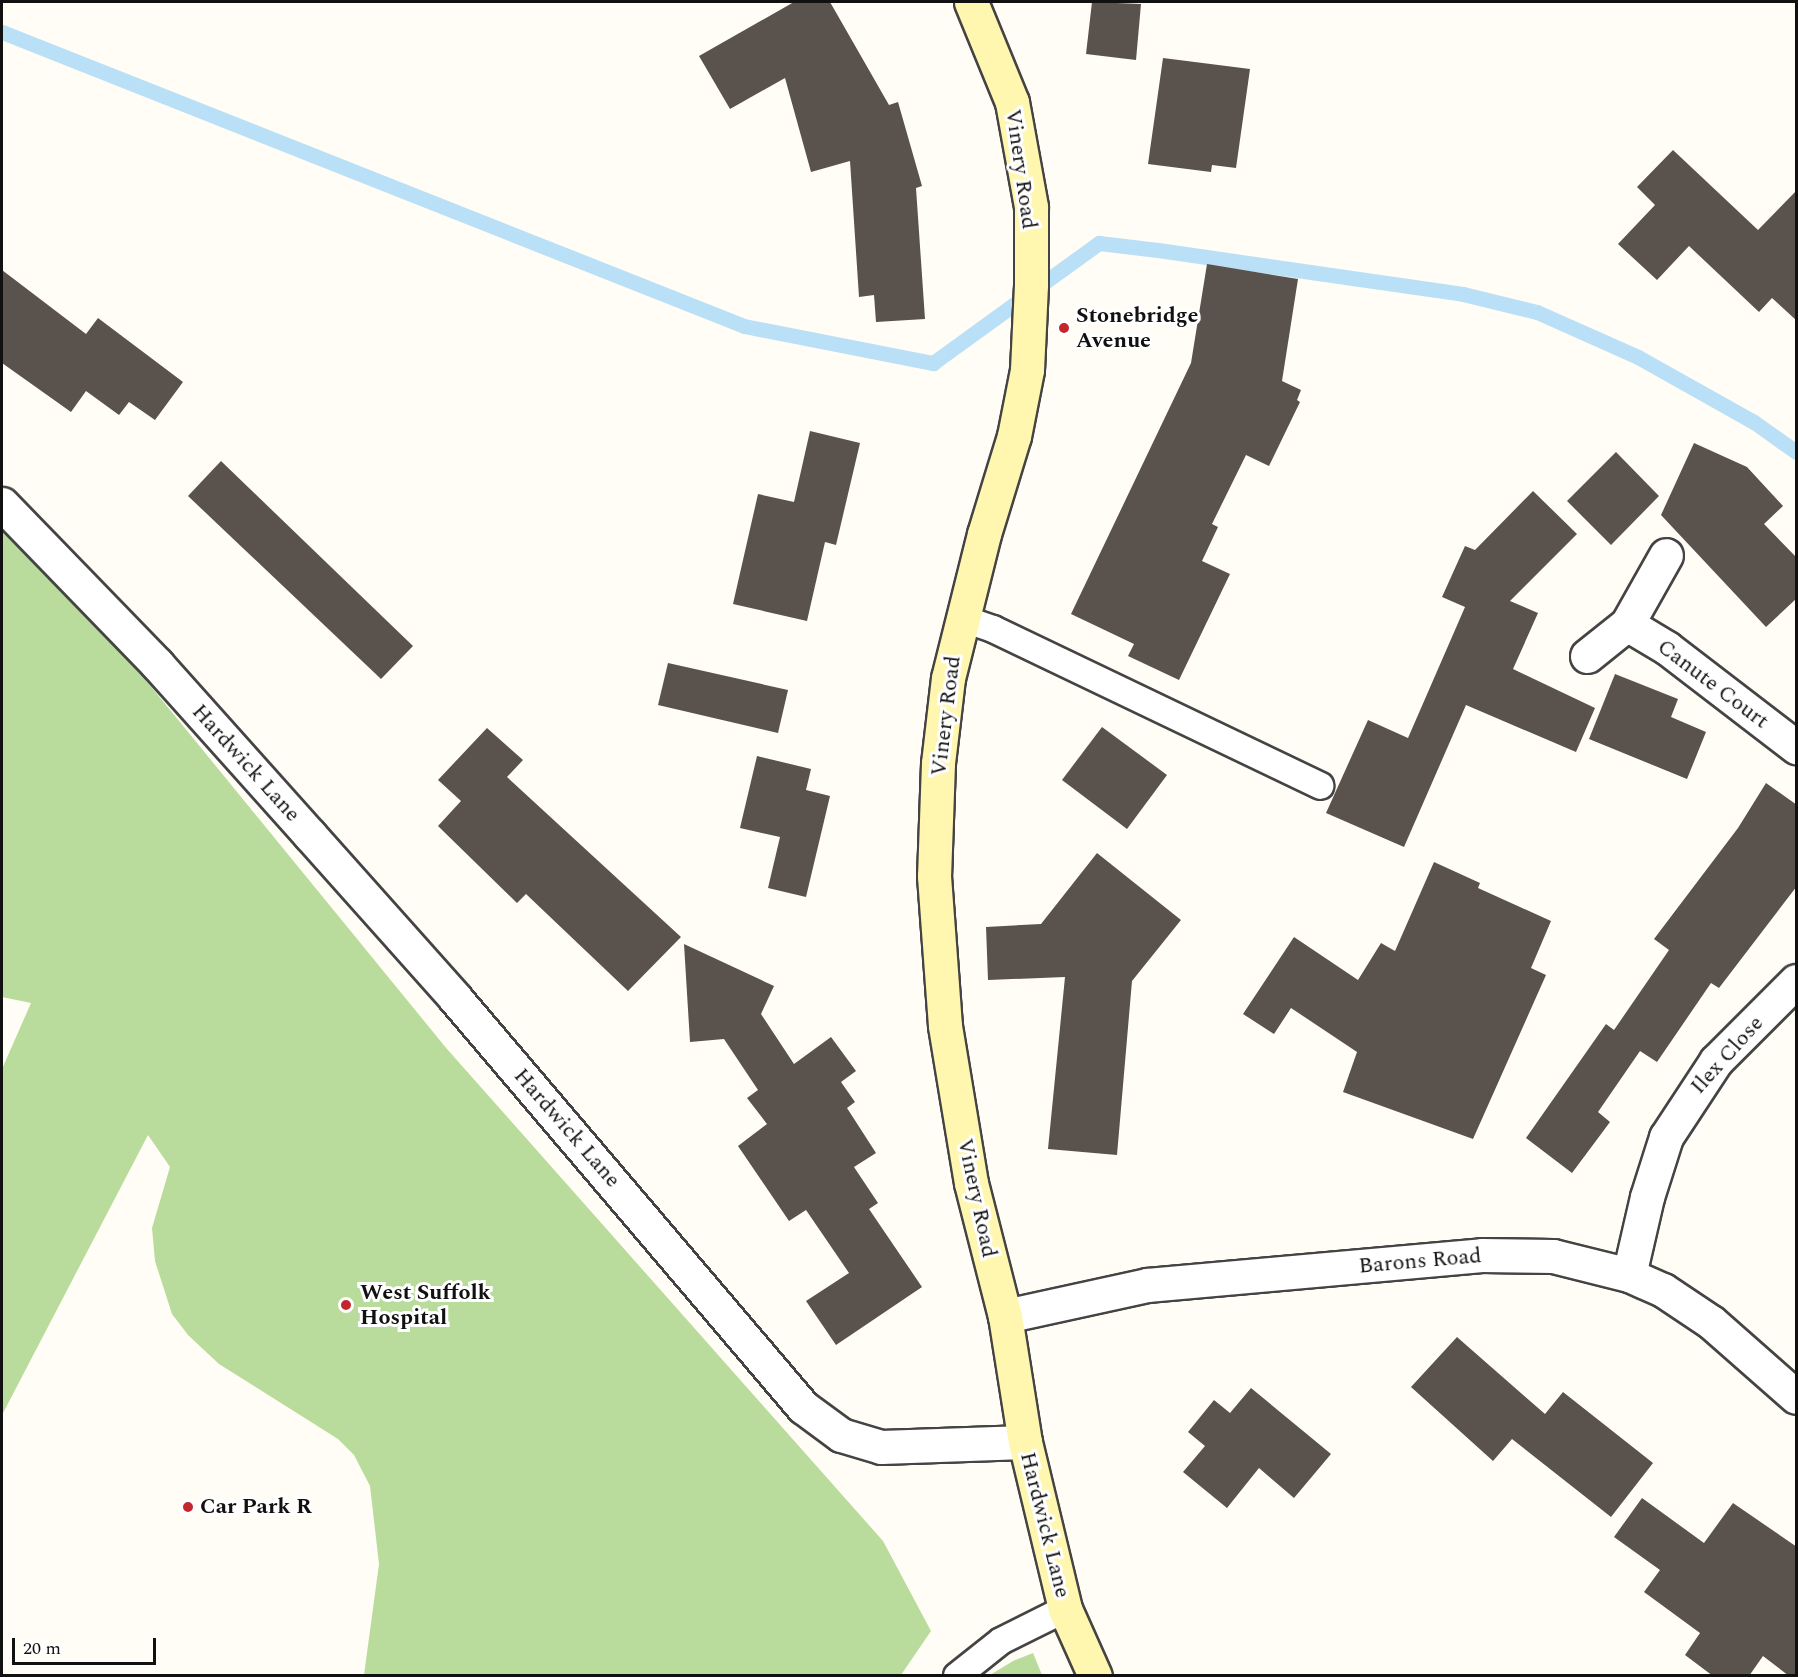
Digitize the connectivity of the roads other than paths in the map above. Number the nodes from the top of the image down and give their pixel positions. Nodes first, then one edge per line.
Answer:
1 (971, 2) edge
2 (2, 504) edge
3 (1666, 555) dead end
4 (961, 618) junction
5 (1627, 624) junction
6 (1587, 656) dead end
7 (1797, 747) edge
8 (1320, 786) dead end
9 (1797, 981) edge
10 (1629, 1275) junction
11 (1005, 1316) junction
12 (1797, 1397) edge
13 (1025, 1442) junction
14 (1065, 1609) junction
15 (957, 1676) edge
16 (1095, 1676) edge

1 - 4 street, Vinery Road
2 - 13 street, Hardwick Lane
3 - 5 street
4 - 8 lane
4 - 11 street, Vinery Road
5 - 6 street
5 - 7 street, Canute Court
9 - 10 street, Ilex Close
10 - 11 street, Barons Road
10 - 12 street, Barons Road
11 - 13 street, Vinery Road
13 - 14 street, Hardwick Lane
14 - 15 lane
14 - 16 street, Hardwick Lane

